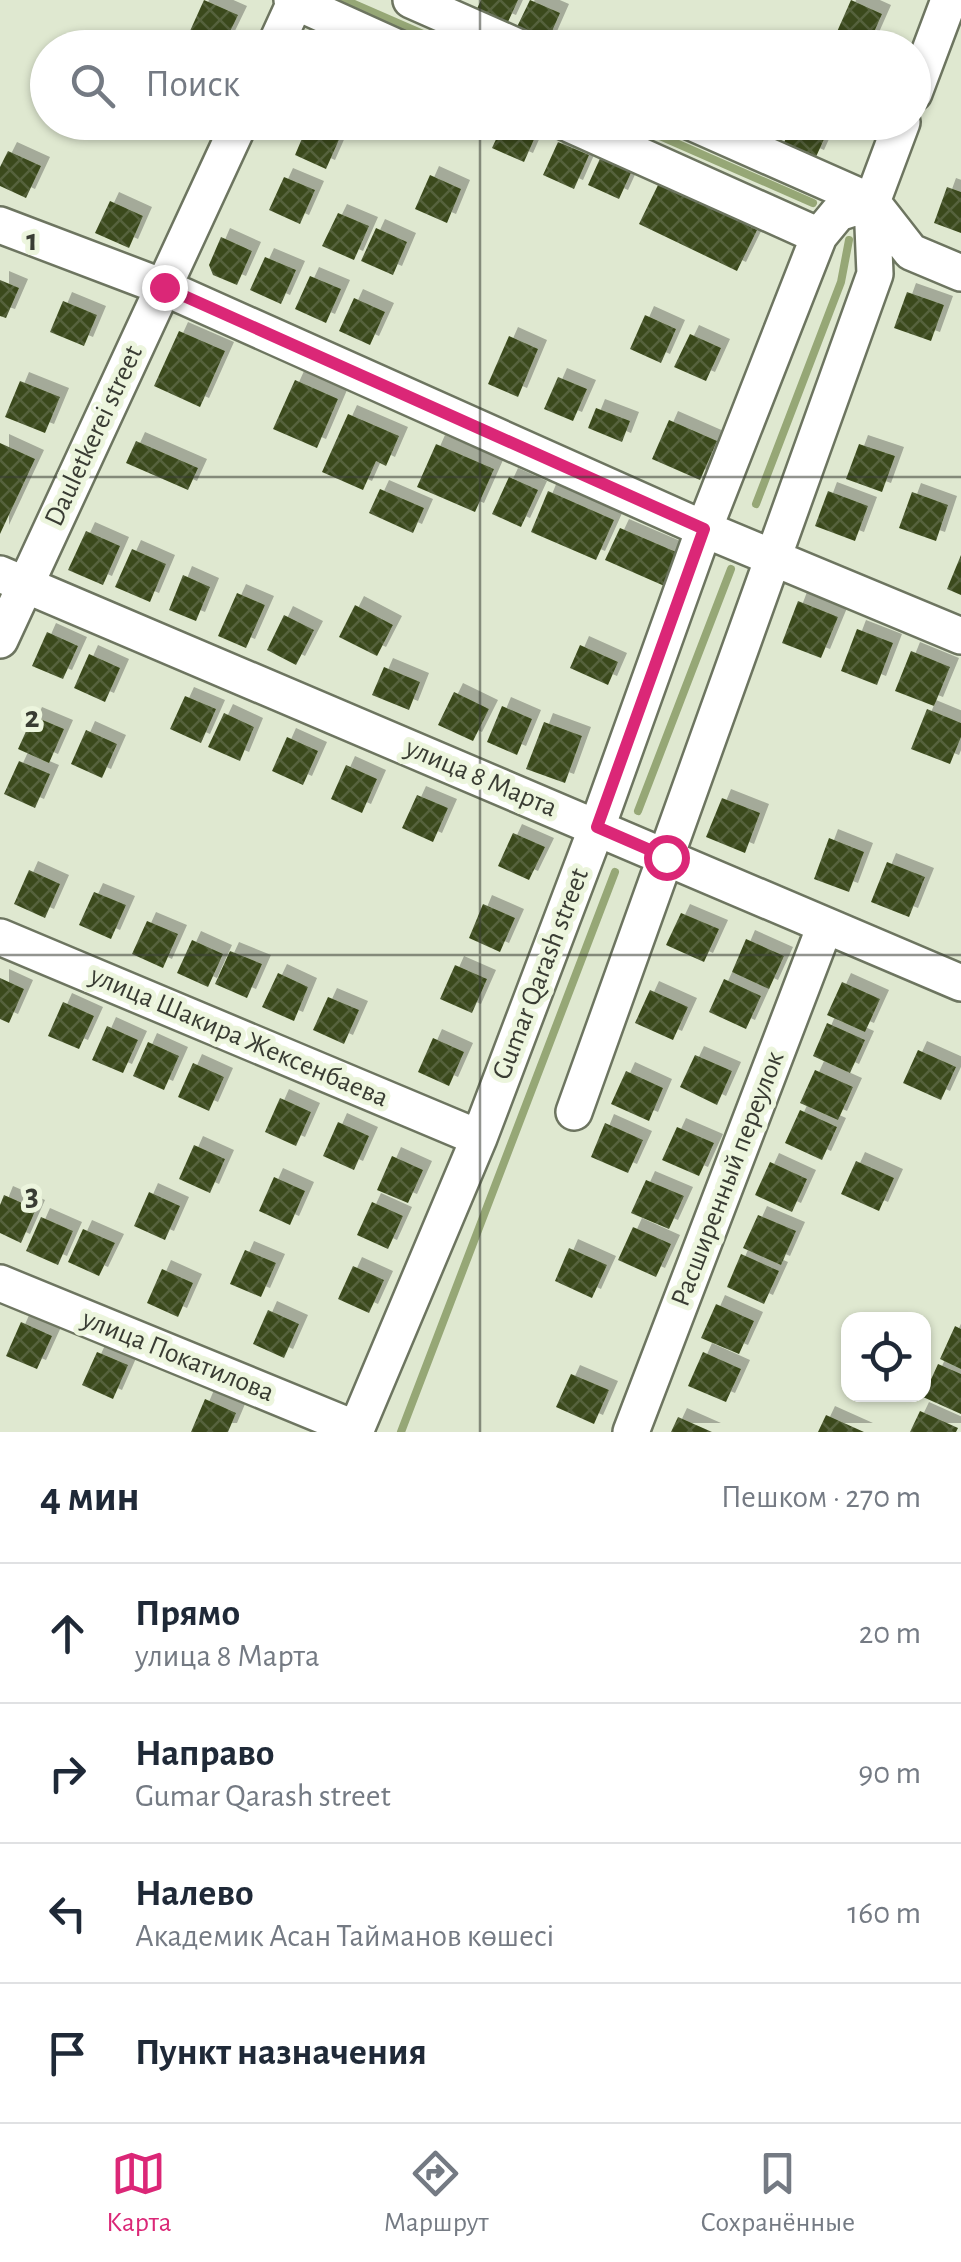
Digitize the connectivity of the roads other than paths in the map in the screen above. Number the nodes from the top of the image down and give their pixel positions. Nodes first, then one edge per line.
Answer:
1 (412, 0) edge
2 (949, 0) edge
3 (294, 1) edge
4 (282, 30) edge
5 (358, 30) edge
6 (480, 30) edge
7 (931, 48) edge
8 (232, 140) edge
9 (605, 140) edge
10 (731, 140) edge
11 (895, 140) edge
12 (872, 202) junction
13 (0, 224) edge
14 (818, 236) junction
15 (961, 274) edge
16 (164, 287) junction
17 (704, 529) junction
18 (774, 558) junction
19 (13, 580) edge
20 (961, 636) edge
21 (0, 640) edge
22 (597, 827) junction
23 (666, 857) junction
24 (825, 926) junction
25 (0, 937) edge
26 (961, 983) edge
27 (574, 1112) dead end
28 (479, 1138) junction
29 (0, 1284) edge
30 (355, 1430) edge
31 (632, 1432) edge

1 - 6 street
2 - 7 street
3 - 4 street
3 - 5 street
8 - 16 street, Dauletkerei street
9 - 14 street
10 - 12 street
11 - 12 street
12 - 14 street
12 - 15 street
12 - 18 street
13 - 16 street
14 - 17 street, Gumar Qarash street
16 - 17 street
16 - 19 street, Dauletkerei street
17 - 18 street
17 - 22 street, Gumar Qarash street
18 - 20 street
18 - 23 street
19 - 21 street, Dauletkerei street
19 - 22 street, улица 8 Марта
22 - 23 street, улица 8 Марта
22 - 28 street, Gumar Qarash street
23 - 24 street, улица 8 Марта
23 - 27 street
24 - 26 street, улица 8 Марта
24 - 31 street, Расширенный переулок
25 - 28 street, улица Шакира Жексенбаева
28 - 30 street, Gumar Qarash street
29 - 30 street, улица Покатилова

